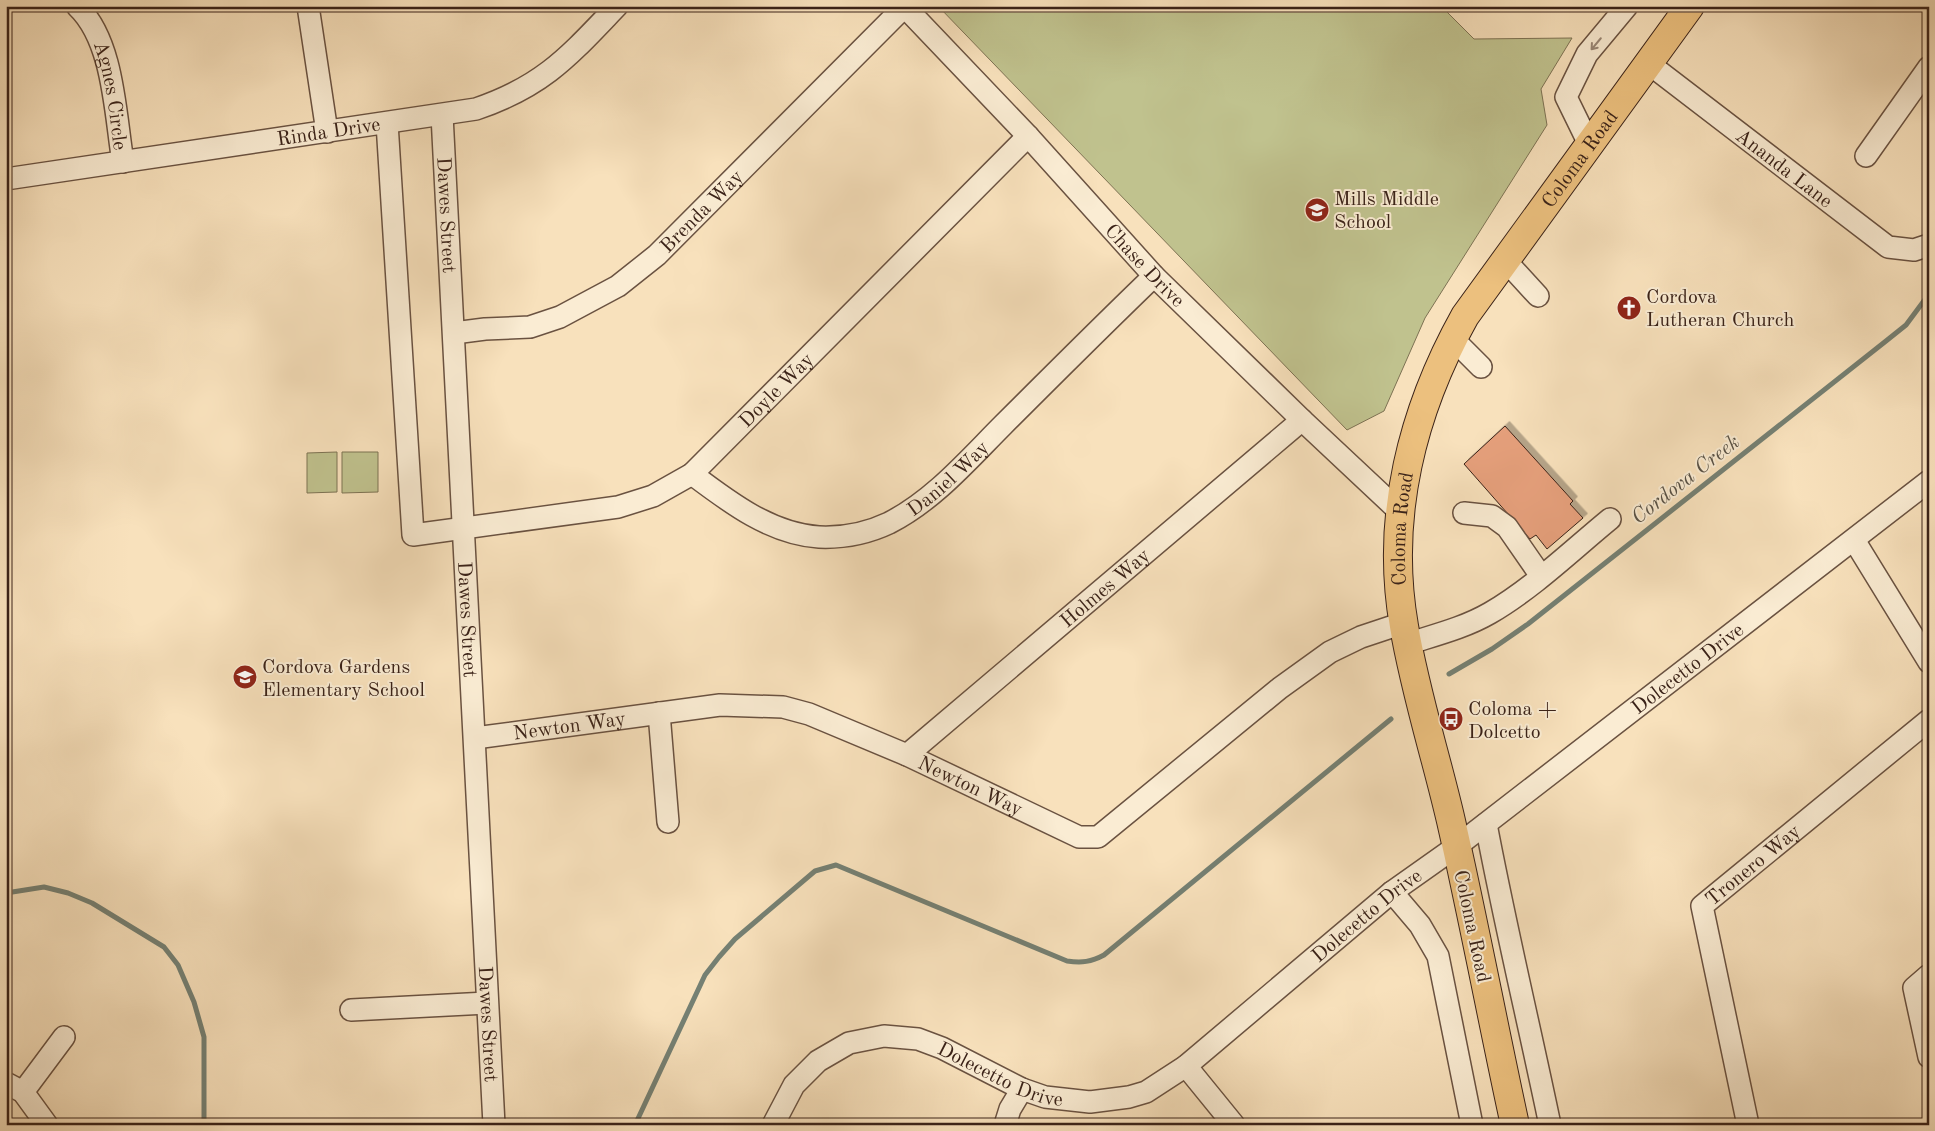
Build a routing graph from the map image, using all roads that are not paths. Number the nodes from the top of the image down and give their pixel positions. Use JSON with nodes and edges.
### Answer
{"nodes":[{"id":1,"x":77,"y":6,"type":"edge"},
{"id":2,"x":308,"y":6,"type":"edge"},
{"id":3,"x":617,"y":6,"type":"edge"},
{"id":4,"x":1627,"y":6,"type":"edge"},
{"id":5,"x":1690,"y":6,"type":"edge"},
{"id":6,"x":904,"y":7,"type":"edge"},
{"id":7,"x":1648,"y":63,"type":"junction"},
{"id":8,"x":1929,"y":67,"type":"edge"},
{"id":9,"x":442,"y":115,"type":"junction"},
{"id":10,"x":387,"y":123,"type":"junction"},
{"id":11,"x":327,"y":132,"type":"junction"},
{"id":12,"x":1028,"y":136,"type":"junction"},
{"id":13,"x":1589,"y":144,"type":"junction"},
{"id":14,"x":1866,"y":156,"type":"dead end"},
{"id":15,"x":123,"y":162,"type":"junction"},
{"id":16,"x":6,"y":179,"type":"edge"},
{"id":17,"x":1929,"y":245,"type":"edge"},
{"id":18,"x":1504,"y":259,"type":"junction"},
{"id":19,"x":1154,"y":276,"type":"junction"},
{"id":20,"x":1538,"y":296,"type":"dead end"},
{"id":21,"x":454,"y":333,"type":"junction"},
{"id":22,"x":1452,"y":338,"type":"junction"},
{"id":23,"x":1481,"y":367,"type":"dead end"},
{"id":24,"x":1302,"y":420,"type":"junction"},
{"id":25,"x":692,"y":474,"type":"junction"},
{"id":26,"x":1929,"y":481,"type":"edge"},
{"id":27,"x":1399,"y":511,"type":"junction"},
{"id":28,"x":1464,"y":513,"type":"dead end"},
{"id":29,"x":1610,"y":519,"type":"dead end"},
{"id":30,"x":463,"y":529,"type":"junction"},
{"id":31,"x":1854,"y":540,"type":"junction"},
{"id":32,"x":1541,"y":576,"type":"junction"},
{"id":33,"x":1405,"y":634,"type":"junction"},
{"id":34,"x":1929,"y":662,"type":"edge"},
{"id":35,"x":659,"y":713,"type":"junction"},
{"id":36,"x":1929,"y":720,"type":"edge"},
{"id":37,"x":475,"y":738,"type":"junction"},
{"id":38,"x":907,"y":755,"type":"junction"},
{"id":39,"x":668,"y":822,"type":"dead end"},
{"id":40,"x":1486,"y":824,"type":"junction"},
{"id":41,"x":1457,"y":846,"type":"junction"},
{"id":42,"x":1392,"y":892,"type":"junction"},
{"id":43,"x":1929,"y":975,"type":"edge"},
{"id":44,"x":488,"y":1003,"type":"junction"},
{"id":45,"x":351,"y":1010,"type":"dead end"},
{"id":46,"x":64,"y":1037,"type":"dead end"},
{"id":47,"x":1929,"y":1057,"type":"edge"},
{"id":48,"x":1186,"y":1066,"type":"junction"},
{"id":49,"x":15,"y":1088,"type":"edge"},
{"id":50,"x":1022,"y":1089,"type":"junction"},
{"id":51,"x":47,"y":1125,"type":"edge"},
{"id":52,"x":494,"y":1125,"type":"edge"},
{"id":53,"x":773,"y":1125,"type":"edge"},
{"id":54,"x":1005,"y":1125,"type":"edge"},
{"id":55,"x":1234,"y":1125,"type":"edge"},
{"id":56,"x":1472,"y":1125,"type":"edge"},
{"id":57,"x":1514,"y":1125,"type":"edge"},
{"id":58,"x":1550,"y":1125,"type":"edge"},
{"id":59,"x":1748,"y":1125,"type":"edge"}],
"edges":[{"from":1,"to":15,"type":"street","name":"Agnes Circle"},
{"from":2,"to":11,"type":"street"},
{"from":3,"to":9,"type":"street","name":"Rinda Drive"},
{"from":4,"to":13,"type":"street","one_way":true},
{"from":5,"to":7,"type":"main road","name":"Coloma Road"},
{"from":6,"to":12,"type":"street","name":"Chase Drive"},
{"from":6,"to":21,"type":"street","name":"Brenda Way"},
{"from":7,"to":13,"type":"main road","name":"Coloma Road"},
{"from":7,"to":17,"type":"street","name":"Ananda Lane"},
{"from":8,"to":14,"type":"street"},
{"from":9,"to":10,"type":"street","name":"Rinda Drive"},
{"from":9,"to":21,"type":"street","name":"Dawes Street"},
{"from":10,"to":11,"type":"street","name":"Rinda Drive"},
{"from":10,"to":30,"type":"street","name":"Doyle Way"},
{"from":11,"to":15,"type":"street","name":"Rinda Drive"},
{"from":12,"to":19,"type":"street","name":"Chase Drive"},
{"from":12,"to":25,"type":"street","name":"Doyle Way"},
{"from":13,"to":18,"type":"main road","name":"Coloma Road"},
{"from":15,"to":16,"type":"street","name":"Rinda Drive"},
{"from":18,"to":20,"type":"street"},
{"from":18,"to":22,"type":"main road","name":"Coloma Road"},
{"from":19,"to":24,"type":"street","name":"Chase Drive"},
{"from":19,"to":25,"type":"street","name":"Daniel Way"},
{"from":21,"to":30,"type":"street","name":"Dawes Street"},
{"from":22,"to":23,"type":"street"},
{"from":22,"to":27,"type":"main road","name":"Coloma Road"},
{"from":24,"to":27,"type":"street","name":"Chase Drive"},
{"from":24,"to":38,"type":"street","name":"Holmes Way"},
{"from":25,"to":30,"type":"street","name":"Doyle Way"},
{"from":26,"to":31,"type":"street","name":"Dolecetto Drive"},
{"from":27,"to":33,"type":"main road","name":"Coloma Road"},
{"from":28,"to":32,"type":"street"},
{"from":29,"to":32,"type":"street","name":"Newton Way"},
{"from":30,"to":37,"type":"street","name":"Dawes Street"},
{"from":31,"to":34,"type":"street"},
{"from":31,"to":40,"type":"street","name":"Dolecetto Drive"},
{"from":32,"to":33,"type":"street","name":"Newton Way"},
{"from":33,"to":38,"type":"street","name":"Newton Way"},
{"from":33,"to":41,"type":"main road","name":"Coloma Road"},
{"from":35,"to":37,"type":"street","name":"Newton Way"},
{"from":35,"to":38,"type":"street","name":"Newton Way"},
{"from":35,"to":39,"type":"street"},
{"from":36,"to":59,"type":"street","name":"Tronero Way"},
{"from":37,"to":44,"type":"street","name":"Dawes Street"},
{"from":40,"to":41,"type":"street","name":"Dolecetto Drive"},
{"from":40,"to":58,"type":"street"},
{"from":41,"to":42,"type":"street","name":"Dolecetto Drive"},
{"from":41,"to":57,"type":"main road","name":"Coloma Road"},
{"from":42,"to":48,"type":"street","name":"Dolecetto Drive"},
{"from":42,"to":56,"type":"street"},
{"from":43,"to":47,"type":"street"},
{"from":44,"to":45,"type":"street"},
{"from":44,"to":52,"type":"street","name":"Dawes Street"},
{"from":46,"to":49,"type":"street"},
{"from":48,"to":50,"type":"street","name":"Dolecetto Drive"},
{"from":48,"to":55,"type":"street"},
{"from":49,"to":51,"type":"street"},
{"from":50,"to":53,"type":"street","name":"Dolecetto Drive"},
{"from":50,"to":54,"type":"street"}]}
